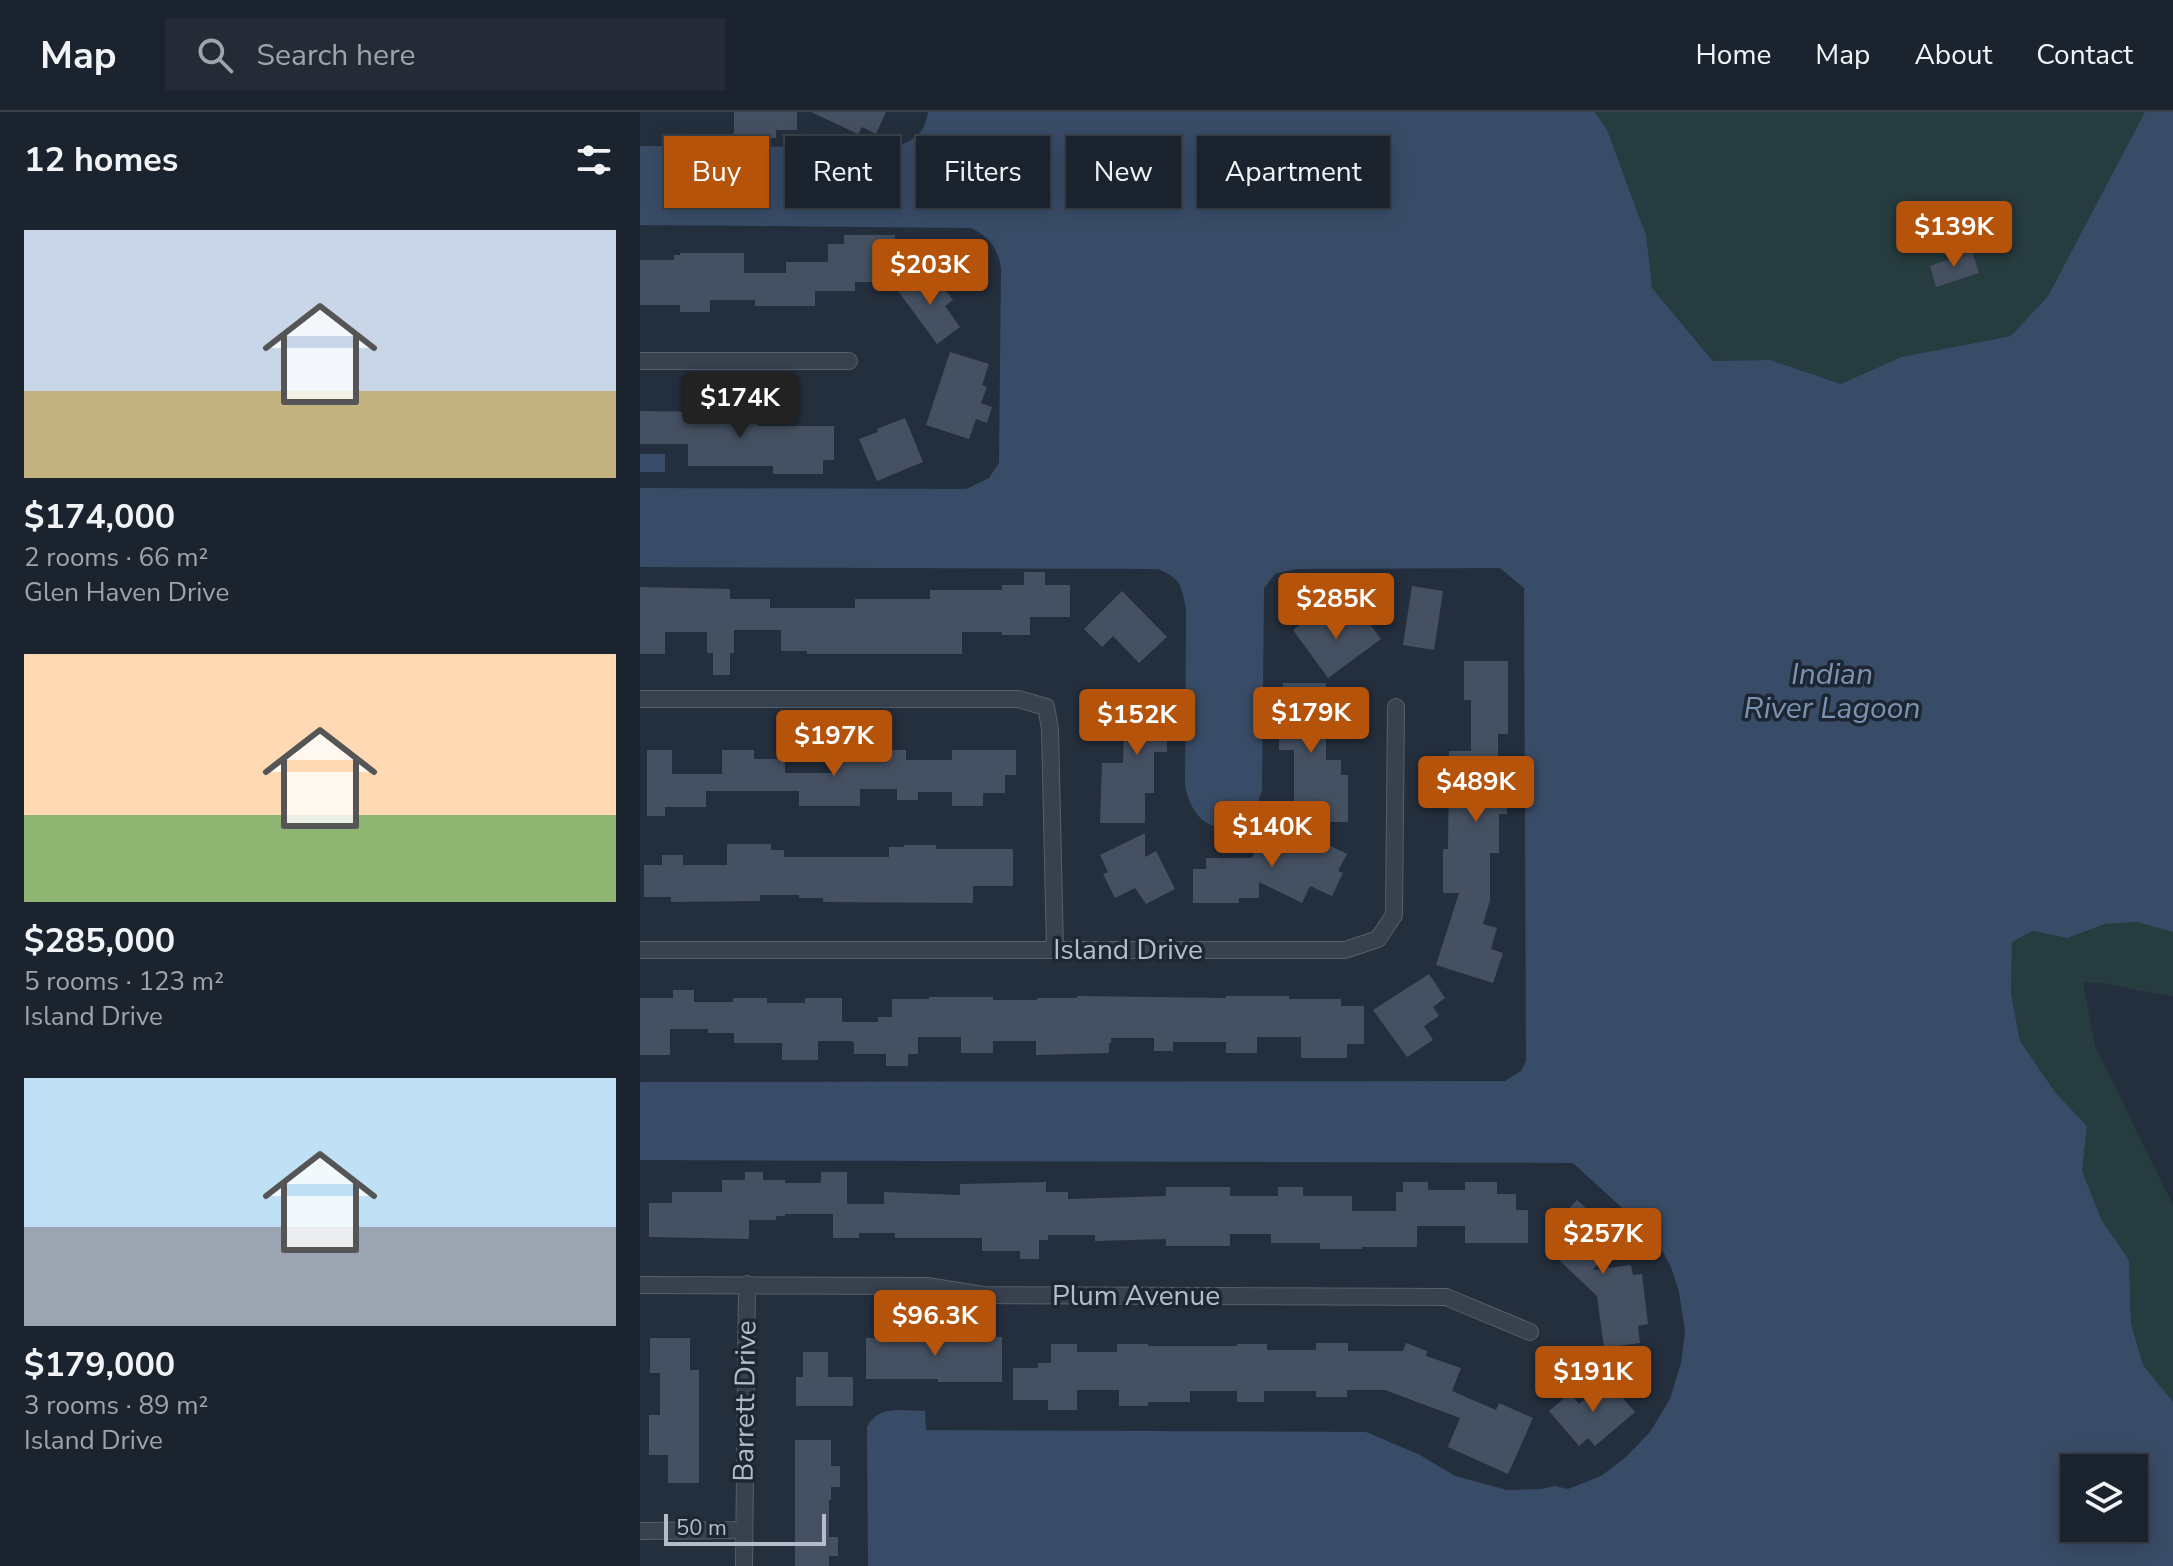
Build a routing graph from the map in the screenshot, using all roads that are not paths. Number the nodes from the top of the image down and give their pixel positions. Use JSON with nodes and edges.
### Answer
{"nodes":[{"id":1,"x":640,"y":361,"type":"edge"},
{"id":2,"x":849,"y":361,"type":"dead end"},
{"id":3,"x":640,"y":699,"type":"edge"},
{"id":4,"x":1396,"y":707,"type":"dead end"},
{"id":5,"x":640,"y":950,"type":"edge"},
{"id":6,"x":1055,"y":950,"type":"junction"},
{"id":7,"x":747,"y":1284,"type":"junction"},
{"id":8,"x":640,"y":1285,"type":"edge"},
{"id":9,"x":1530,"y":1332,"type":"dead end"},
{"id":10,"x":744,"y":1530,"type":"junction"},
{"id":11,"x":640,"y":1531,"type":"edge"},
{"id":12,"x":744,"y":1566,"type":"edge"}],
"edges":[{"from":1,"to":2,"type":"street"},
{"from":3,"to":6,"type":"street"},
{"from":4,"to":6,"type":"street","name":"Island Drive"},
{"from":5,"to":6,"type":"street","name":"Island Drive"},
{"from":7,"to":8,"type":"street","name":"Plum Avenue"},
{"from":7,"to":9,"type":"street","name":"Plum Avenue"},
{"from":7,"to":10,"type":"street","name":"Barrett Drive"},
{"from":10,"to":11,"type":"street"},
{"from":10,"to":12,"type":"street","name":"Barrett Drive"}]}
